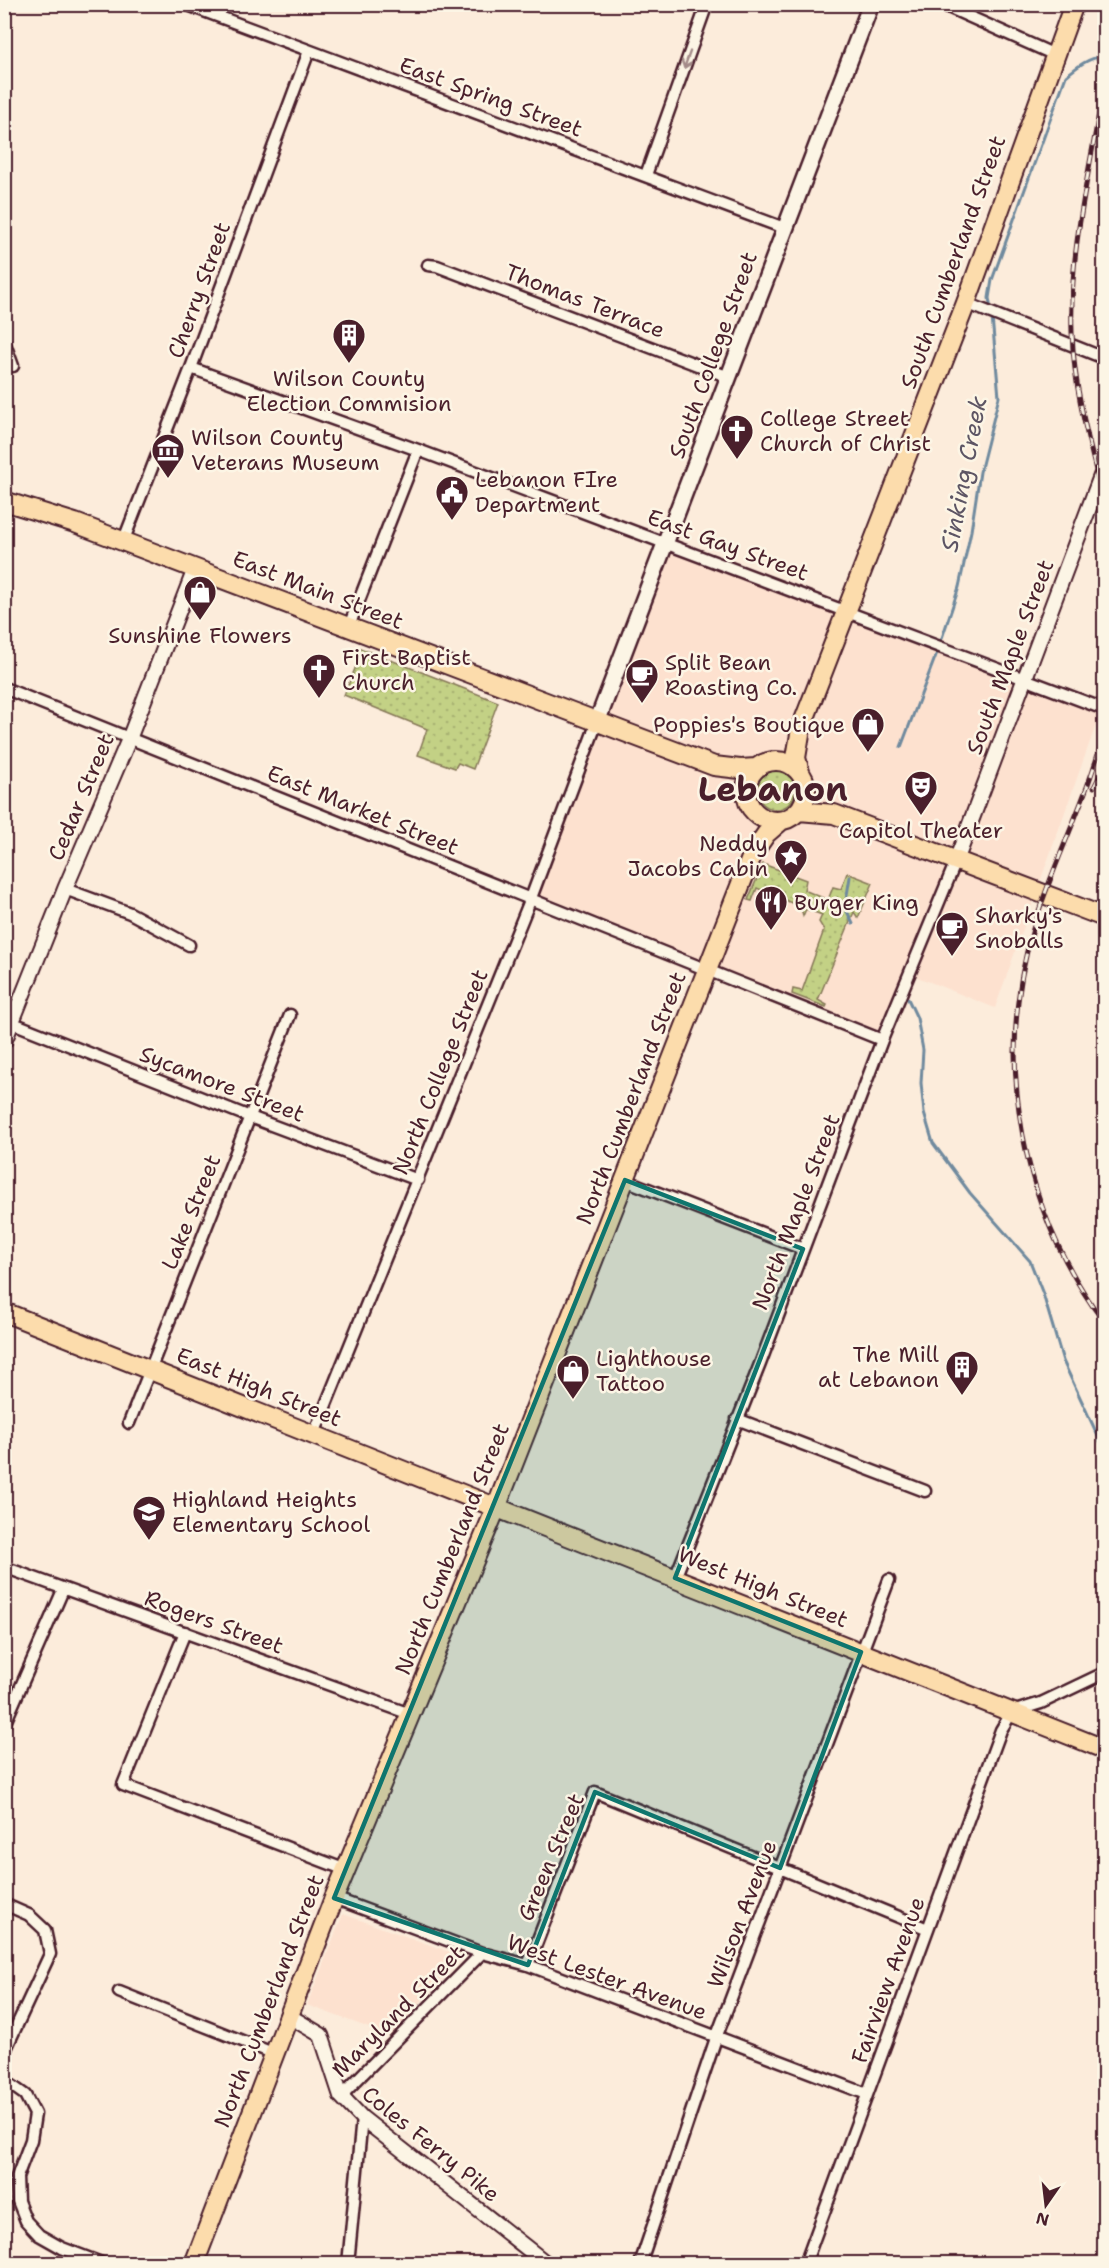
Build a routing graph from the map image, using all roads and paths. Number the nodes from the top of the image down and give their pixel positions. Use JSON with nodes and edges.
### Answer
{"nodes":[{"id":1,"x":185,"y":4,"type":"edge"},
{"id":2,"x":707,"y":4,"type":"edge"},
{"id":3,"x":871,"y":4,"type":"edge"},
{"id":4,"x":941,"y":4,"type":"edge"},
{"id":5,"x":1074,"y":4,"type":"edge"},
{"id":6,"x":309,"y":51,"type":"junction"},
{"id":7,"x":1055,"y":55,"type":"junction"},
{"id":8,"x":646,"y":175,"type":"junction"},
{"id":9,"x":784,"y":228,"type":"junction"},
{"id":10,"x":428,"y":265,"type":"dead end"},
{"id":11,"x":966,"y":303,"type":"junction"},
{"id":12,"x":4,"y":341,"type":"edge"},
{"id":13,"x":1104,"y":358,"type":"edge"},
{"id":14,"x":14,"y":366,"type":"dead end"},
{"id":15,"x":191,"y":368,"type":"junction"},
{"id":16,"x":729,"y":377,"type":"junction"},
{"id":17,"x":418,"y":450,"type":"junction"},
{"id":18,"x":1104,"y":468,"type":"edge"},
{"id":19,"x":6,"y":500,"type":"edge"},
{"id":20,"x":123,"y":542,"type":"junction"},
{"id":21,"x":664,"y":543,"type":"junction"},
{"id":22,"x":195,"y":569,"type":"junction"},
{"id":23,"x":846,"y":610,"type":"junction"},
{"id":24,"x":349,"y":626,"type":"junction"},
{"id":25,"x":1024,"y":679,"type":"junction"},
{"id":26,"x":4,"y":688,"type":"edge"},
{"id":27,"x":1104,"y":709,"type":"edge"},
{"id":28,"x":597,"y":722,"type":"junction"},
{"id":29,"x":801,"y":728,"type":"junction"},
{"id":30,"x":129,"y":738,"type":"junction"},
{"id":31,"x":761,"y":765,"type":"junction"},
{"id":32,"x":714,"y":766,"type":"junction"},
{"id":33,"x":803,"y":779,"type":"junction"},
{"id":34,"x":749,"y":804,"type":"junction"},
{"id":35,"x":799,"y":811,"type":"junction"},
{"id":36,"x":834,"y":814,"type":"junction"},
{"id":37,"x":781,"y":821,"type":"junction"},
{"id":38,"x":753,"y":853,"type":"junction"},
{"id":39,"x":956,"y":861,"type":"junction"},
{"id":40,"x":65,"y":889,"type":"junction"},
{"id":41,"x":531,"y":898,"type":"junction"},
{"id":42,"x":1104,"y":917,"type":"edge"},
{"id":43,"x":189,"y":945,"type":"dead end"},
{"id":44,"x":706,"y":970,"type":"junction"},
{"id":45,"x":290,"y":1015,"type":"dead end"},
{"id":46,"x":13,"y":1023,"type":"junction"},
{"id":47,"x":882,"y":1040,"type":"junction"},
{"id":48,"x":4,"y":1042,"type":"edge"},
{"id":49,"x":250,"y":1117,"type":"junction"},
{"id":50,"x":418,"y":1180,"type":"junction"},
{"id":51,"x":626,"y":1180,"type":"junction"},
{"id":52,"x":802,"y":1249,"type":"junction"},
{"id":53,"x":4,"y":1312,"type":"edge"},
{"id":54,"x":149,"y":1369,"type":"junction"},
{"id":55,"x":737,"y":1419,"type":"junction"},
{"id":56,"x":129,"y":1423,"type":"dead end"},
{"id":57,"x":314,"y":1434,"type":"junction"},
{"id":58,"x":925,"y":1491,"type":"dead end"},
{"id":59,"x":496,"y":1508,"type":"junction"},
{"id":60,"x":4,"y":1567,"type":"edge"},
{"id":61,"x":675,"y":1578,"type":"junction"},
{"id":62,"x":889,"y":1580,"type":"dead end"},
{"id":63,"x":63,"y":1590,"type":"junction"},
{"id":64,"x":185,"y":1632,"type":"junction"},
{"id":65,"x":861,"y":1652,"type":"junction"},
{"id":66,"x":1104,"y":1673,"type":"edge"},
{"id":67,"x":9,"y":1700,"type":"edge"},
{"id":68,"x":1012,"y":1712,"type":"junction"},
{"id":69,"x":410,"y":1714,"type":"junction"},
{"id":70,"x":4,"y":1725,"type":"edge"},
{"id":71,"x":1104,"y":1749,"type":"edge"},
{"id":72,"x":780,"y":1868,"type":"junction"},
{"id":73,"x":346,"y":1870,"type":"junction"},
{"id":74,"x":334,"y":1898,"type":"junction"},
{"id":75,"x":4,"y":1904,"type":"edge"},
{"id":76,"x":928,"y":1929,"type":"junction"},
{"id":77,"x":482,"y":1953,"type":"junction"},
{"id":78,"x":528,"y":1965,"type":"junction"},
{"id":79,"x":118,"y":1992,"type":"dead end"},
{"id":80,"x":289,"y":2016,"type":"junction"},
{"id":81,"x":716,"y":2038,"type":"junction"},
{"id":82,"x":4,"y":2053,"type":"edge"},
{"id":83,"x":274,"y":2054,"type":"junction"},
{"id":84,"x":4,"y":2080,"type":"edge"},
{"id":85,"x":867,"y":2094,"type":"junction"},
{"id":86,"x":341,"y":2096,"type":"junction"},
{"id":87,"x":362,"y":2118,"type":"junction"},
{"id":88,"x":104,"y":2264,"type":"edge"},
{"id":89,"x":194,"y":2264,"type":"edge"},
{"id":90,"x":348,"y":2264,"type":"edge"},
{"id":91,"x":547,"y":2264,"type":"edge"},
{"id":92,"x":640,"y":2264,"type":"edge"},
{"id":93,"x":805,"y":2264,"type":"edge"}],
"edges":[{"from":1,"to":6,"type":"street","name":"East Spring Street"},
{"from":2,"to":8,"type":"street","one_way":true},
{"from":3,"to":9,"type":"main road","name":"South College Street"},
{"from":4,"to":7,"type":"street"},
{"from":5,"to":7,"type":"main road","name":"South Cumberland Street"},
{"from":6,"to":8,"type":"street","name":"East Spring Street"},
{"from":6,"to":15,"type":"street","name":"Cherry Street"},
{"from":7,"to":11,"type":"main road","name":"South Cumberland Street"},
{"from":8,"to":9,"type":"street","name":"East Spring Street"},
{"from":9,"to":16,"type":"main road","name":"South College Street"},
{"from":10,"to":16,"type":"street","name":"Thomas Terrace"},
{"from":11,"to":13,"type":"street"},
{"from":11,"to":23,"type":"main road","name":"South Cumberland Street"},
{"from":12,"to":14,"type":"street"},
{"from":15,"to":17,"type":"street","name":"East Gay Street"},
{"from":15,"to":20,"type":"street","name":"Cherry Street"},
{"from":16,"to":21,"type":"main road","name":"South College Street"},
{"from":17,"to":21,"type":"street","name":"East Gay Street"},
{"from":17,"to":24,"type":"street"},
{"from":18,"to":25,"type":"street","name":"South Maple Street"},
{"from":19,"to":20,"type":"main road","name":"East Main Street"},
{"from":20,"to":22,"type":"main road","name":"East Main Street"},
{"from":21,"to":23,"type":"street","name":"East Gay Street"},
{"from":21,"to":28,"type":"main road","name":"South College Street"},
{"from":22,"to":24,"type":"main road","name":"East Main Street"},
{"from":22,"to":30,"type":"street","name":"Cedar Street"},
{"from":23,"to":25,"type":"street","name":"East Gay Street"},
{"from":23,"to":29,"type":"main road","name":"South Cumberland Street"},
{"from":24,"to":28,"type":"main road","name":"East Main Street"},
{"from":25,"to":27,"type":"street","name":"East Gay Street"},
{"from":25,"to":39,"type":"street","name":"South Maple Street"},
{"from":26,"to":30,"type":"street","name":"East Market Street"},
{"from":28,"to":32,"type":"main road","name":"East Main Street"},
{"from":28,"to":41,"type":"street","name":"North College Street"},
{"from":29,"to":31,"type":"main road"},
{"from":29,"to":33,"type":"main road","name":"South Cumberland Street"},
{"from":30,"to":40,"type":"street","name":"Cedar Street"},
{"from":30,"to":41,"type":"street","name":"East Market Street"},
{"from":31,"to":32,"type":"main road","name":"East Main Street"},
{"from":31,"to":33,"type":"main road"},
{"from":31,"to":34,"type":"main road"},
{"from":32,"to":34,"type":"main road","name":"East Main Street"},
{"from":33,"to":35,"type":"main road"},
{"from":33,"to":36,"type":"main road"},
{"from":34,"to":37,"type":"main road"},
{"from":34,"to":38,"type":"main road","name":"North Cumberland Street"},
{"from":35,"to":36,"type":"main road"},
{"from":35,"to":37,"type":"main road"},
{"from":36,"to":39,"type":"main road"},
{"from":37,"to":38,"type":"main road","name":"North Cumberland Street"},
{"from":38,"to":44,"type":"main road","name":"North Cumberland Street"},
{"from":39,"to":42,"type":"main road"},
{"from":39,"to":47,"type":"street","name":"North Maple Street"},
{"from":40,"to":43,"type":"street"},
{"from":40,"to":46,"type":"street","name":"Cedar Street"},
{"from":41,"to":44,"type":"street","name":"East Market Street"},
{"from":41,"to":50,"type":"street","name":"North College Street"},
{"from":44,"to":47,"type":"street","name":"East Market Street"},
{"from":44,"to":51,"type":"main road","name":"North Cumberland Street"},
{"from":45,"to":49,"type":"street","name":"Lake Street"},
{"from":46,"to":48,"type":"street","name":"Cedar Street"},
{"from":46,"to":49,"type":"street","name":"Sycamore Street"},
{"from":47,"to":52,"type":"street","name":"North Maple Street"},
{"from":49,"to":50,"type":"street","name":"Sycamore Street"},
{"from":49,"to":54,"type":"street","name":"Lake Street"},
{"from":50,"to":57,"type":"street","name":"North College Street"},
{"from":51,"to":52,"type":"street"},
{"from":51,"to":59,"type":"main road","name":"North Cumberland Street"},
{"from":52,"to":55,"type":"street","name":"North Maple Street"},
{"from":53,"to":54,"type":"main road","name":"East High Street"},
{"from":54,"to":56,"type":"street","name":"Lake Street"},
{"from":54,"to":57,"type":"main road","name":"East High Street"},
{"from":55,"to":58,"type":"street"},
{"from":55,"to":61,"type":"street","name":"North Maple Street"},
{"from":57,"to":59,"type":"main road","name":"East High Street"},
{"from":59,"to":61,"type":"main road","name":"West High Street"},
{"from":59,"to":69,"type":"main road","name":"North Cumberland Street"},
{"from":60,"to":63,"type":"street","name":"Rogers Street"},
{"from":61,"to":65,"type":"main road","name":"West High Street"},
{"from":62,"to":65,"type":"street","name":"Wilson Avenue"},
{"from":63,"to":64,"type":"street","name":"Rogers Street"},
{"from":63,"to":67,"type":"street"},
{"from":64,"to":69,"type":"street","name":"Rogers Street"},
{"from":64,"to":73,"type":"street"},
{"from":65,"to":68,"type":"main road","name":"West High Street"},
{"from":65,"to":72,"type":"street","name":"Wilson Avenue"},
{"from":66,"to":68,"type":"street"},
{"from":67,"to":70,"type":"street"},
{"from":68,"to":71,"type":"main road","name":"West High Street"},
{"from":68,"to":76,"type":"street","name":"Fairview Avenue"},
{"from":69,"to":73,"type":"main road","name":"North Cumberland Street"},
{"from":72,"to":76,"type":"street","name":"Green Street"},
{"from":72,"to":78,"type":"street","name":"Green Street"},
{"from":72,"to":81,"type":"street","name":"Wilson Avenue"},
{"from":73,"to":74,"type":"main road","name":"North Cumberland Street"},
{"from":74,"to":77,"type":"street","name":"West Lester Avenue"},
{"from":74,"to":80,"type":"main road","name":"North Cumberland Street"},
{"from":75,"to":82,"type":"street"},
{"from":76,"to":85,"type":"street","name":"Fairview Avenue"},
{"from":77,"to":78,"type":"street","name":"West Lester Avenue"},
{"from":77,"to":86,"type":"street","name":"Maryland Street"},
{"from":78,"to":81,"type":"street","name":"West Lester Avenue"},
{"from":79,"to":83,"type":"street"},
{"from":80,"to":83,"type":"main road","name":"North Cumberland Street"},
{"from":80,"to":86,"type":"street","name":"Coles Ferry Pike"},
{"from":81,"to":85,"type":"street","name":"West Lester Avenue"},
{"from":81,"to":92,"type":"street","name":"Wilson Avenue"},
{"from":83,"to":89,"type":"main road","name":"North Cumberland Street"},
{"from":84,"to":88,"type":"street"},
{"from":85,"to":93,"type":"street","name":"Fairview Avenue"},
{"from":86,"to":87,"type":"street","name":"Coles Ferry Pike"},
{"from":87,"to":90,"type":"street"},
{"from":87,"to":91,"type":"street","name":"Coles Ferry Pike"}]}
